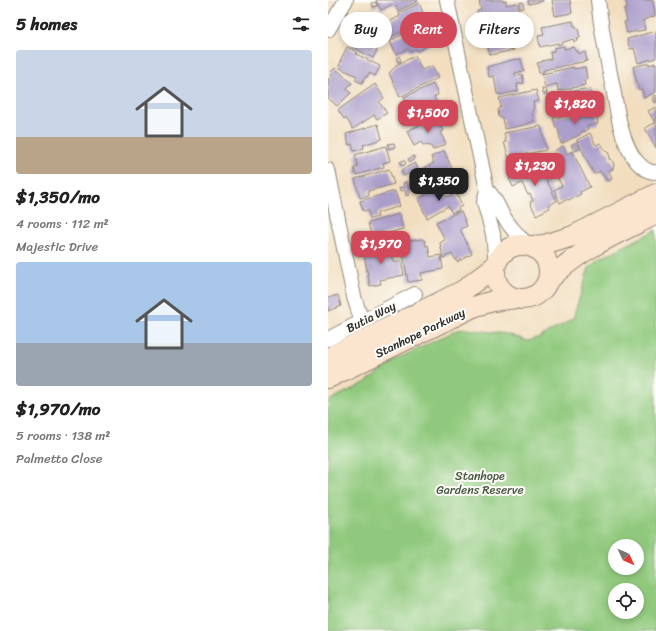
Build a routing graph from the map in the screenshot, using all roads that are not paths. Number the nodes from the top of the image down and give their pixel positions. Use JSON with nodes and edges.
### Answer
{"nodes":[{"id":1,"x":346,"y":0,"type":"edge"},
{"id":2,"x":447,"y":0,"type":"edge"},
{"id":3,"x":598,"y":0,"type":"edge"},
{"id":4,"x":328,"y":30,"type":"edge"},
{"id":5,"x":328,"y":170,"type":"edge"},
{"id":6,"x":652,"y":171,"type":"edge"},
{"id":7,"x":487,"y":190,"type":"junction"},
{"id":8,"x":656,"y":194,"type":"edge"},
{"id":9,"x":656,"y":214,"type":"edge"},
{"id":10,"x":530,"y":246,"type":"junction"},
{"id":11,"x":495,"y":266,"type":"junction"},
{"id":12,"x":547,"y":282,"type":"junction"},
{"id":13,"x":415,"y":294,"type":"dead end"},
{"id":14,"x":516,"y":298,"type":"junction"},
{"id":15,"x":362,"y":322,"type":"junction"},
{"id":16,"x":328,"y":339,"type":"edge"},
{"id":17,"x":328,"y":358,"type":"edge"},
{"id":18,"x":328,"y":378,"type":"edge"}],
"edges":[{"from":1,"to":4,"type":"street"},
{"from":2,"to":7,"type":"street"},
{"from":3,"to":6,"type":"street"},
{"from":5,"to":15,"type":"street"},
{"from":7,"to":10,"type":"street"},
{"from":7,"to":11,"type":"street"},
{"from":8,"to":10,"type":"main road"},
{"from":9,"to":12,"type":"main road"},
{"from":10,"to":11,"type":"main road"},
{"from":10,"to":12,"type":"main road"},
{"from":11,"to":14,"type":"main road"},
{"from":11,"to":17,"type":"main road","name":"Stanhope Parkway"},
{"from":12,"to":14,"type":"main road"},
{"from":13,"to":15,"type":"street","name":"Butia Way"},
{"from":14,"to":18,"type":"main road","name":"Stanhope Parkway"},
{"from":15,"to":16,"type":"street","name":"Butia Way"}]}
